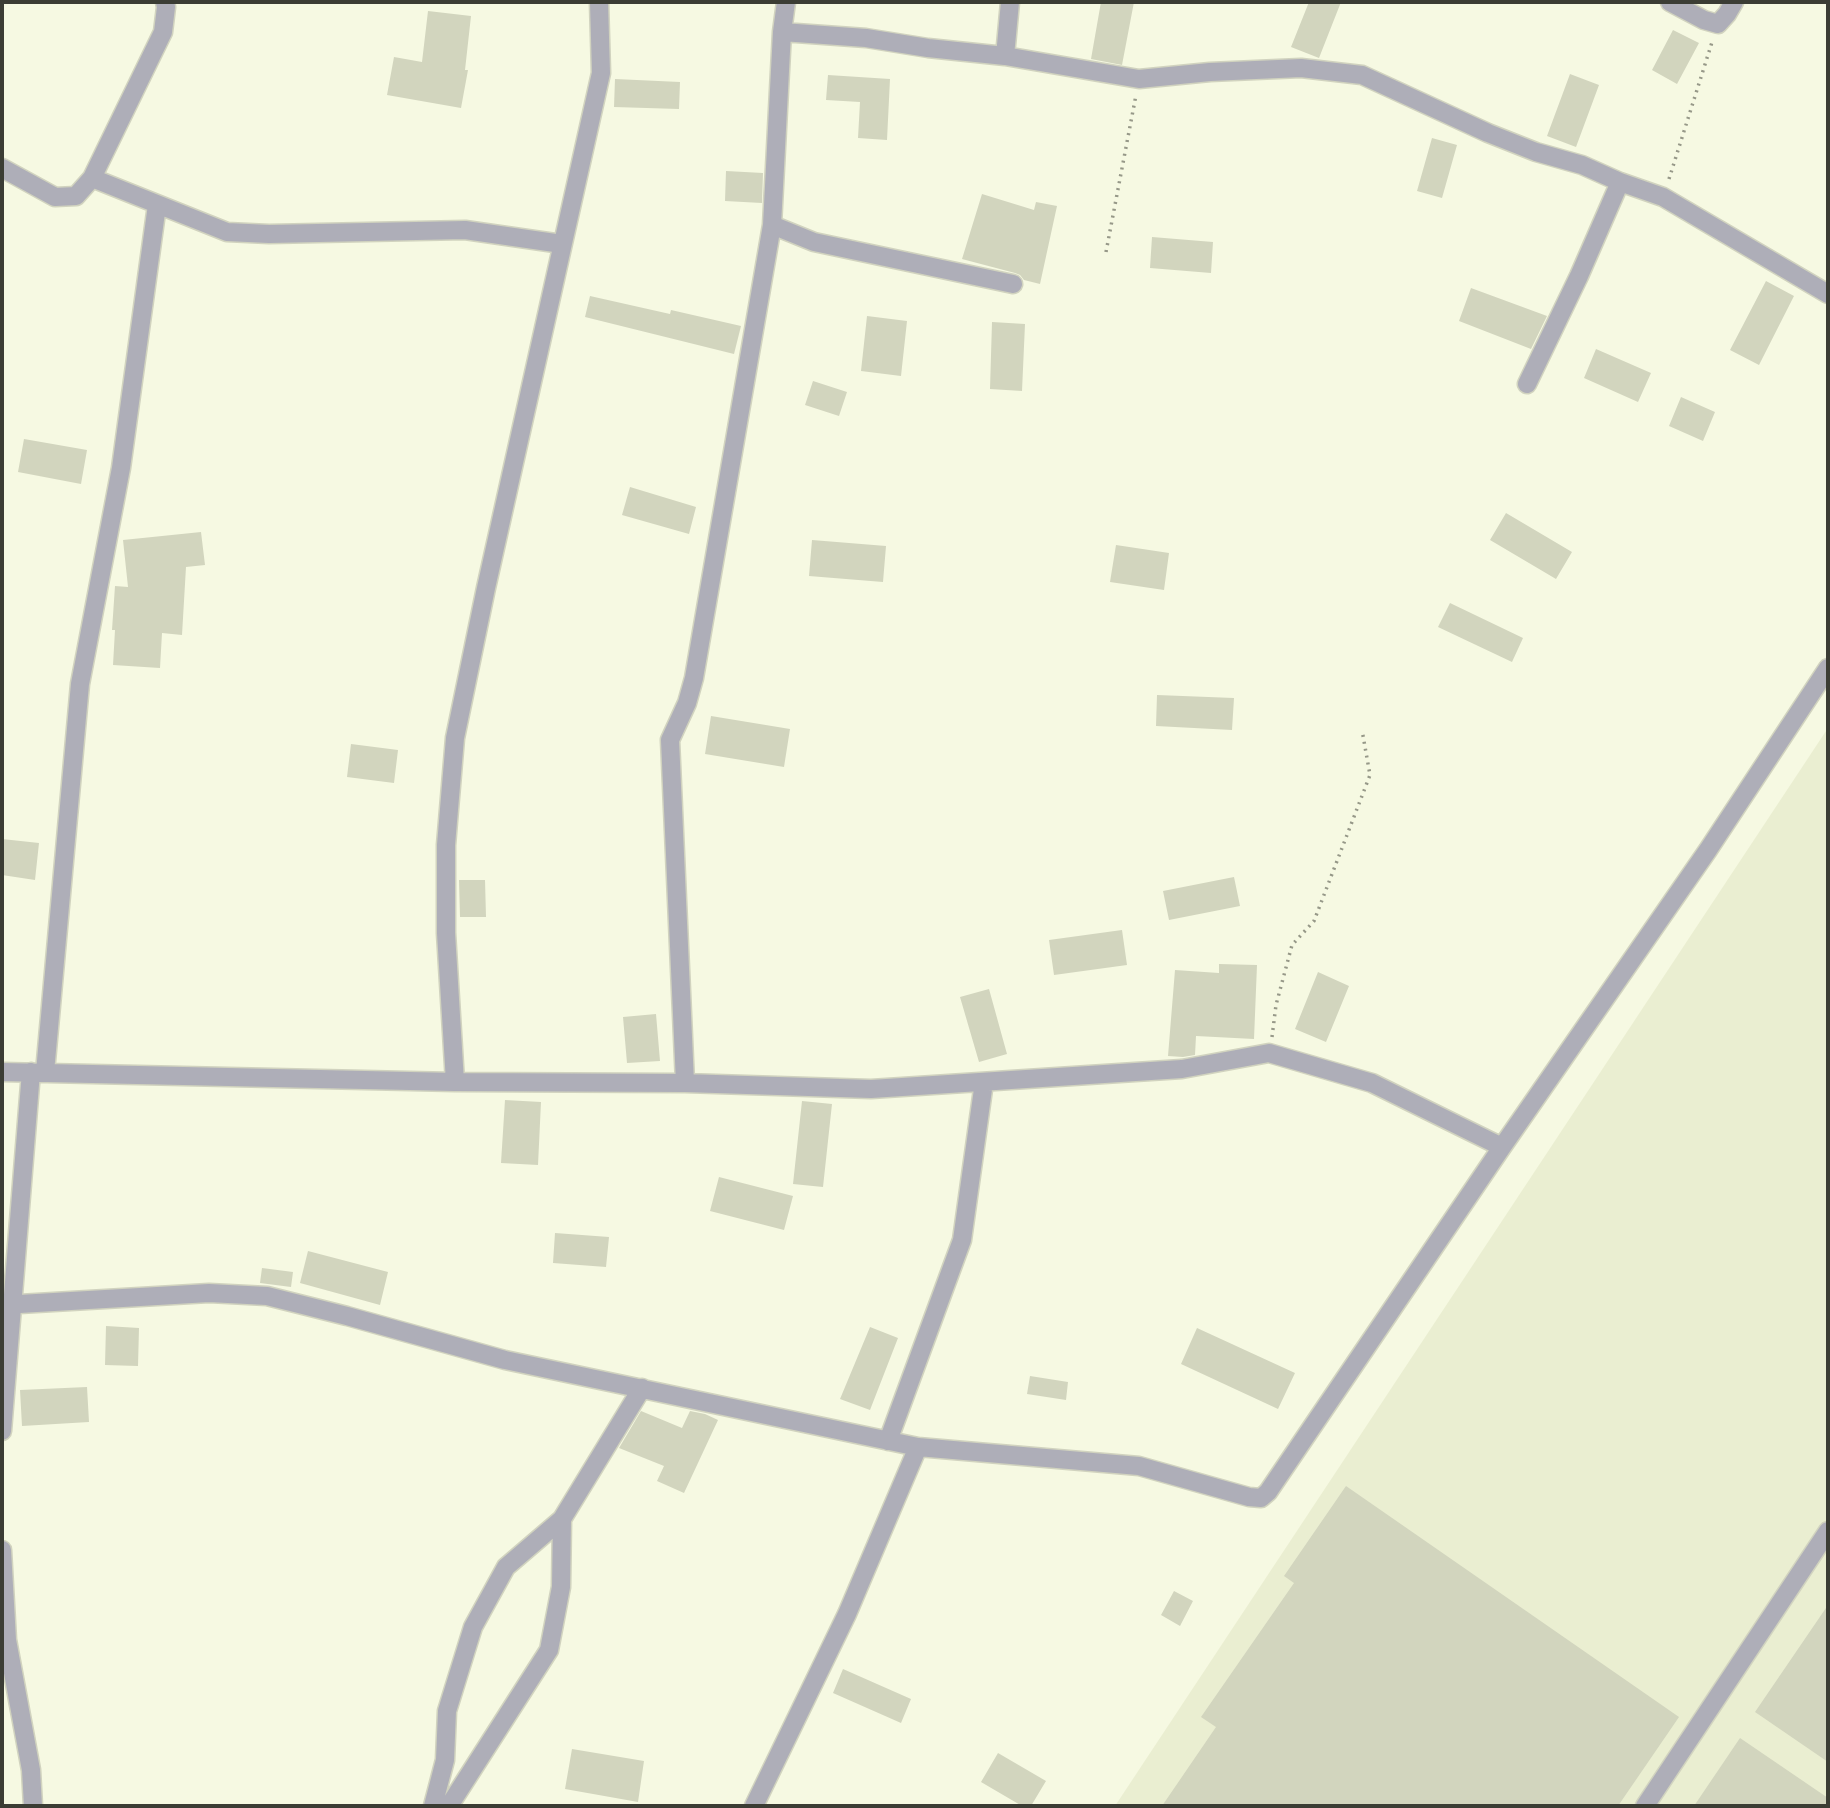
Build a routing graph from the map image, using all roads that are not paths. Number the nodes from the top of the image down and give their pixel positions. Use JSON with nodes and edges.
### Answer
{"nodes":[{"id":1,"x":165,"y":2,"type":"edge"},
{"id":2,"x":599,"y":2,"type":"edge"},
{"id":3,"x":786,"y":2,"type":"edge"},
{"id":4,"x":1010,"y":2,"type":"edge"},
{"id":5,"x":1670,"y":2,"type":"edge"},
{"id":6,"x":1734,"y":2,"type":"edge"},
{"id":7,"x":782,"y":32,"type":"junction"},
{"id":8,"x":1005,"y":56,"type":"junction"},
{"id":9,"x":2,"y":168,"type":"edge"},
{"id":10,"x":93,"y":178,"type":"junction"},
{"id":11,"x":1620,"y":182,"type":"junction"},
{"id":12,"x":158,"y":205,"type":"junction"},
{"id":13,"x":772,"y":225,"type":"junction"},
{"id":14,"x":562,"y":244,"type":"junction"},
{"id":15,"x":1013,"y":284,"type":"dead end"},
{"id":16,"x":1828,"y":294,"type":"edge"},
{"id":17,"x":1527,"y":384,"type":"dead end"},
{"id":18,"x":1828,"y":668,"type":"edge"},
{"id":19,"x":2,"y":1072,"type":"edge"},
{"id":20,"x":38,"y":1072,"type":"junction"},
{"id":21,"x":455,"y":1082,"type":"junction"},
{"id":22,"x":984,"y":1082,"type":"junction"},
{"id":23,"x":685,"y":1083,"type":"junction"},
{"id":24,"x":1502,"y":1147,"type":"junction"},
{"id":25,"x":6,"y":1304,"type":"edge"},
{"id":26,"x":642,"y":1388,"type":"junction"},
{"id":27,"x":2,"y":1431,"type":"edge"},
{"id":28,"x":888,"y":1441,"type":"junction"},
{"id":29,"x":918,"y":1447,"type":"junction"},
{"id":30,"x":562,"y":1519,"type":"junction"},
{"id":31,"x":1828,"y":1531,"type":"edge"},
{"id":32,"x":2,"y":1550,"type":"edge"},
{"id":33,"x":33,"y":1806,"type":"edge"},
{"id":34,"x":433,"y":1806,"type":"edge"},
{"id":35,"x":449,"y":1806,"type":"edge"},
{"id":36,"x":754,"y":1806,"type":"edge"},
{"id":37,"x":1645,"y":1806,"type":"edge"}],
"edges":[{"from":1,"to":10,"type":"street"},
{"from":2,"to":14,"type":"street"},
{"from":3,"to":7,"type":"street"},
{"from":4,"to":8,"type":"street"},
{"from":5,"to":6,"type":"street"},
{"from":7,"to":8,"type":"street"},
{"from":7,"to":13,"type":"street"},
{"from":8,"to":11,"type":"street"},
{"from":9,"to":10,"type":"street"},
{"from":10,"to":12,"type":"street"},
{"from":11,"to":16,"type":"street"},
{"from":11,"to":17,"type":"street"},
{"from":12,"to":14,"type":"street"},
{"from":12,"to":20,"type":"street"},
{"from":13,"to":15,"type":"street"},
{"from":13,"to":23,"type":"street"},
{"from":14,"to":21,"type":"street"},
{"from":18,"to":24,"type":"street"},
{"from":19,"to":20,"type":"street"},
{"from":20,"to":21,"type":"street"},
{"from":20,"to":25,"type":"street"},
{"from":21,"to":23,"type":"street"},
{"from":22,"to":23,"type":"street"},
{"from":22,"to":24,"type":"street"},
{"from":22,"to":28,"type":"street"},
{"from":24,"to":29,"type":"street"},
{"from":25,"to":26,"type":"street"},
{"from":25,"to":27,"type":"street"},
{"from":26,"to":28,"type":"street"},
{"from":26,"to":30,"type":"street"},
{"from":28,"to":29,"type":"street"},
{"from":29,"to":36,"type":"street"},
{"from":30,"to":34,"type":"street"},
{"from":30,"to":35,"type":"street"},
{"from":31,"to":37,"type":"street"},
{"from":32,"to":33,"type":"street"}]}
